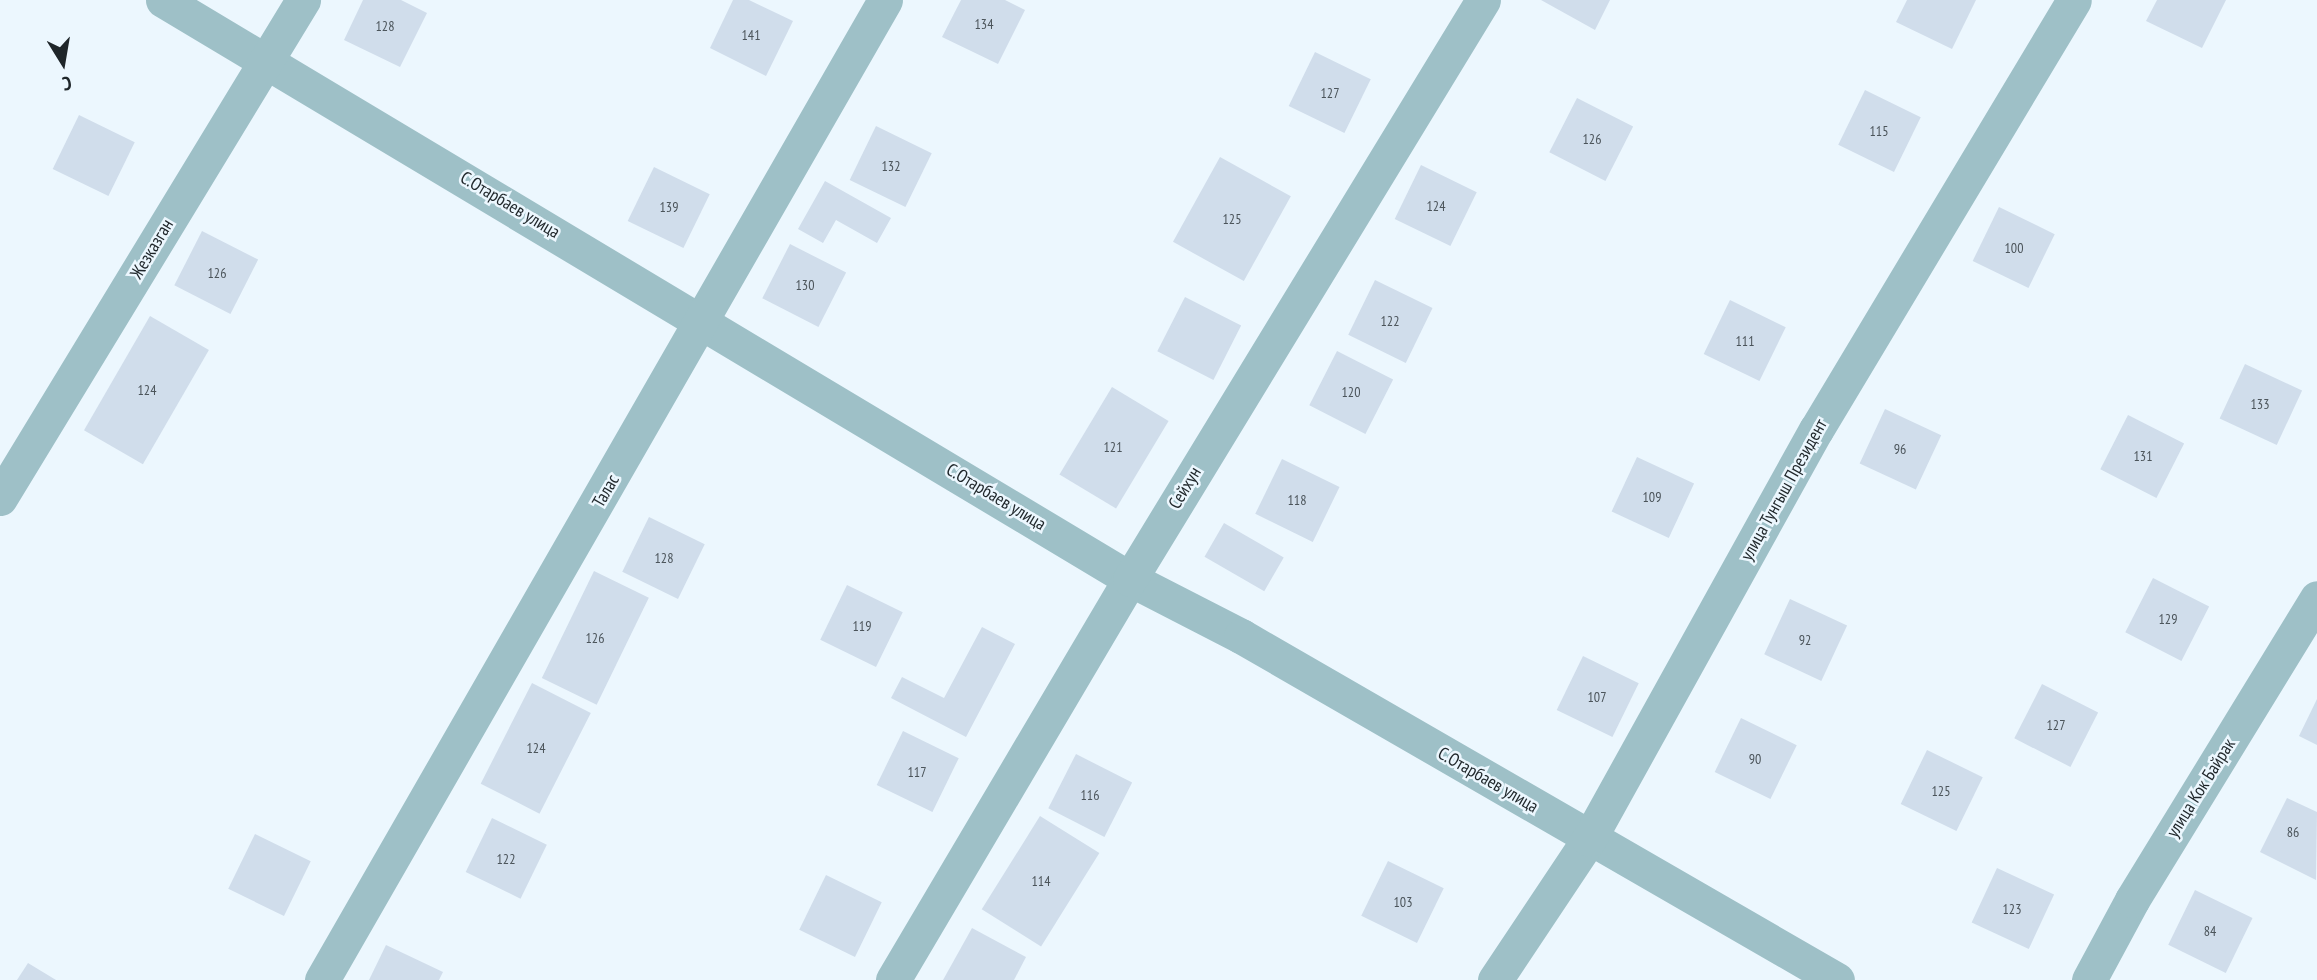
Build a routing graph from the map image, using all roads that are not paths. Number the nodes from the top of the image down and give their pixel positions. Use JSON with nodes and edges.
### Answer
{"nodes":[{"id":1,"x":163,"y":0,"type":"edge"},
{"id":2,"x":303,"y":0,"type":"edge"},
{"id":3,"x":885,"y":0,"type":"edge"},
{"id":4,"x":1483,"y":0,"type":"edge"},
{"id":5,"x":2074,"y":0,"type":"edge"},
{"id":6,"x":267,"y":61,"type":"junction"},
{"id":7,"x":704,"y":321,"type":"junction"},
{"id":8,"x":0,"y":498,"type":"edge"},
{"id":9,"x":1130,"y":579,"type":"junction"},
{"id":10,"x":2317,"y":598,"type":"edge"},
{"id":11,"x":1589,"y":839,"type":"junction"},
{"id":12,"x":322,"y":980,"type":"edge"},
{"id":13,"x":893,"y":980,"type":"edge"},
{"id":14,"x":1495,"y":980,"type":"edge"},
{"id":15,"x":1837,"y":980,"type":"edge"},
{"id":16,"x":2089,"y":980,"type":"edge"}],
"edges":[{"from":1,"to":6,"type":"street","name":"С.Отарбаев улица"},
{"from":2,"to":6,"type":"street","name":"Жезказган"},
{"from":3,"to":7,"type":"street","name":"Талас"},
{"from":4,"to":9,"type":"street","name":"Сейхун"},
{"from":5,"to":11,"type":"street","name":"улица Тунгыш Президент"},
{"from":6,"to":7,"type":"street","name":"С.Отарбаев улица"},
{"from":6,"to":8,"type":"street","name":"Жезказган"},
{"from":7,"to":9,"type":"street","name":"С.Отарбаев улица"},
{"from":7,"to":12,"type":"street","name":"Талас"},
{"from":9,"to":11,"type":"street","name":"С.Отарбаев улица"},
{"from":9,"to":13,"type":"street","name":"Сейхун"},
{"from":10,"to":16,"type":"street","name":"улица Кок Байрак"},
{"from":11,"to":14,"type":"street","name":"улица Тунгыш Президент"},
{"from":11,"to":15,"type":"street","name":"С.Отарбаев улица"}]}
